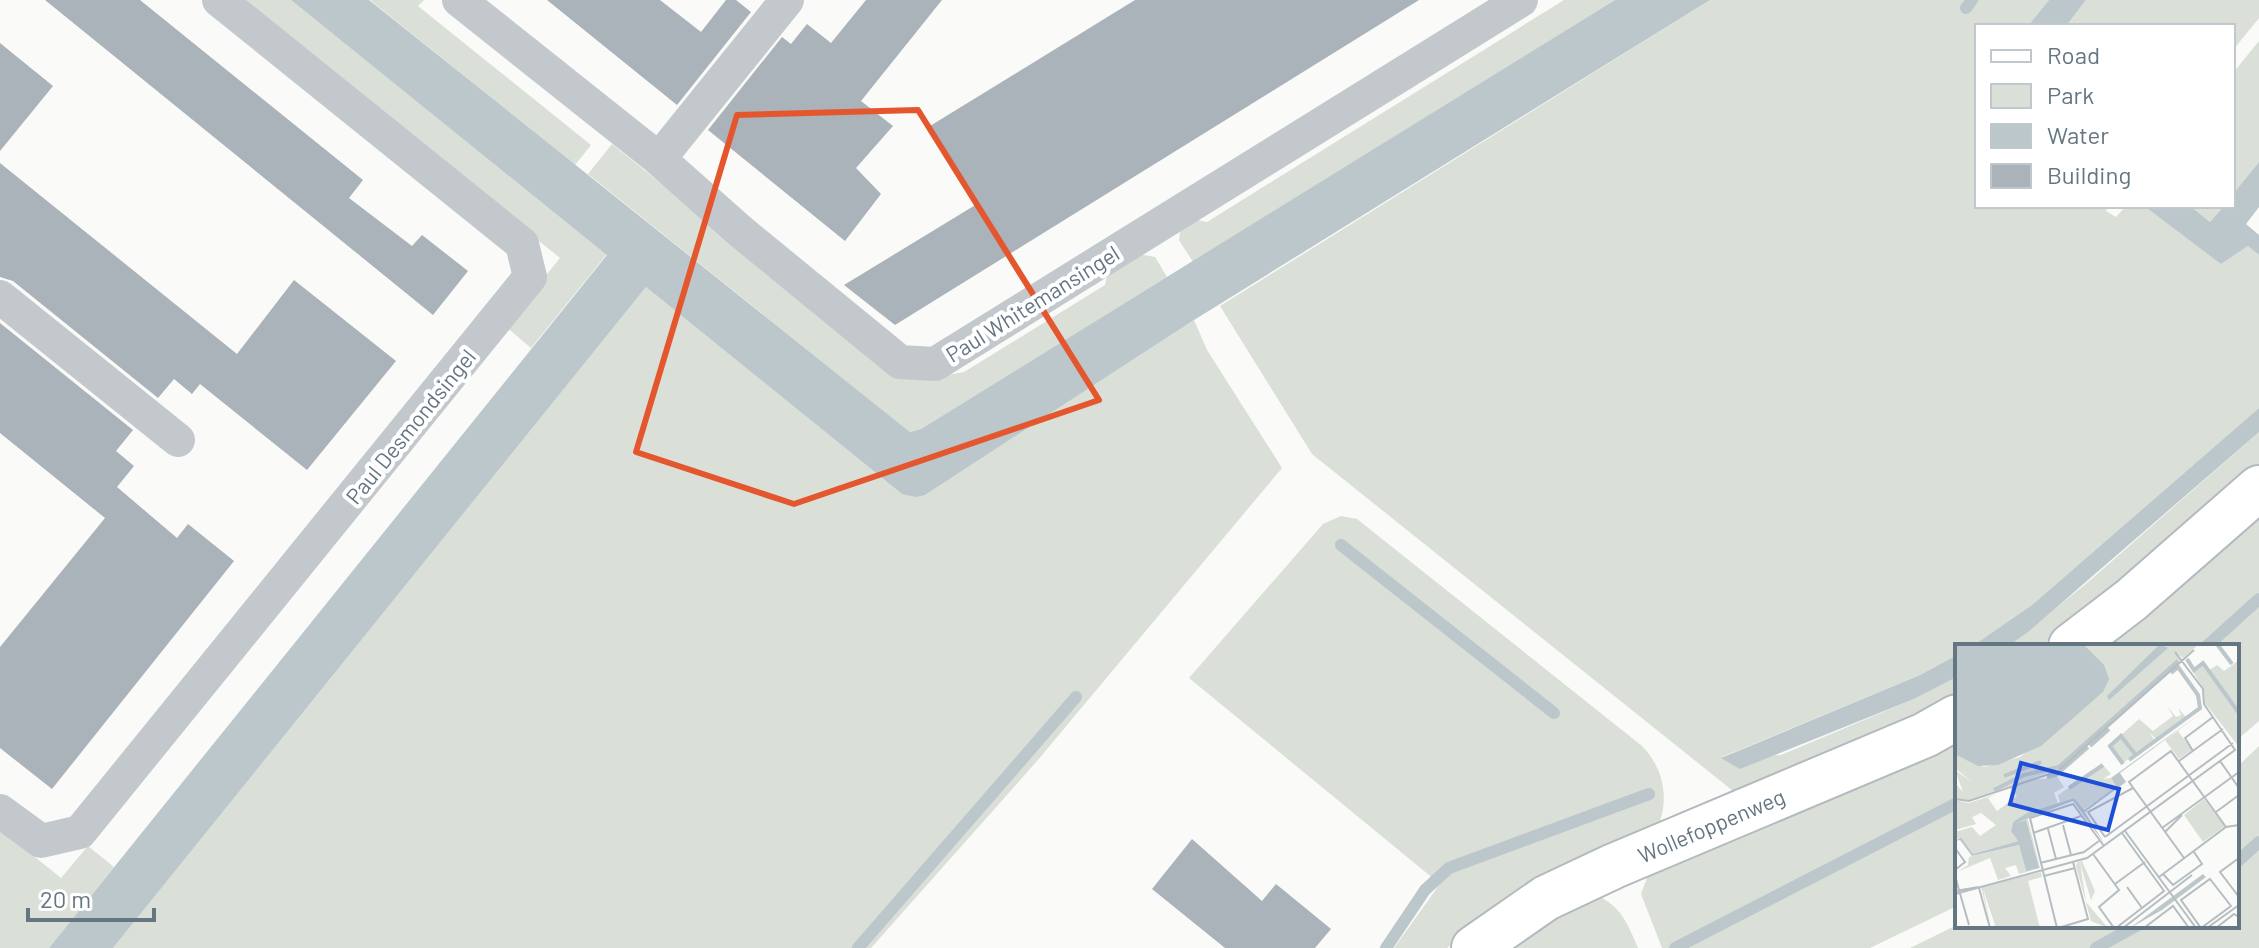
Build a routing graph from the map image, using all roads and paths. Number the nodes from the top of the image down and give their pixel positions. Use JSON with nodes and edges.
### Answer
{"nodes":[{"id":1,"x":219,"y":0,"type":"edge"},
{"id":2,"x":459,"y":0,"type":"edge"},
{"id":3,"x":787,"y":0,"type":"edge"},
{"id":4,"x":1521,"y":0,"type":"edge"},
{"id":5,"x":659,"y":159,"type":"junction"},
{"id":6,"x":0,"y":297,"type":"edge"},
{"id":7,"x":178,"y":440,"type":"dead end"},
{"id":8,"x":2259,"y":488,"type":"edge"},
{"id":9,"x":2074,"y":644,"type":"edge"},
{"id":10,"x":1955,"y":718,"type":"edge"},
{"id":11,"x":0,"y":811,"type":"edge"},
{"id":12,"x":1474,"y":948,"type":"edge"}],
"edges":[{"from":1,"to":11,"type":"street","name":"Paul Desmondsingel"},
{"from":2,"to":5,"type":"street","name":"Paul Whitemansingel"},
{"from":3,"to":5,"type":"street"},
{"from":4,"to":5,"type":"street","name":"Paul Whitemansingel"},
{"from":6,"to":7,"type":"street"},
{"from":8,"to":9,"type":"street"},
{"from":10,"to":12,"type":"street","name":"Wollefoppenweg"}]}
